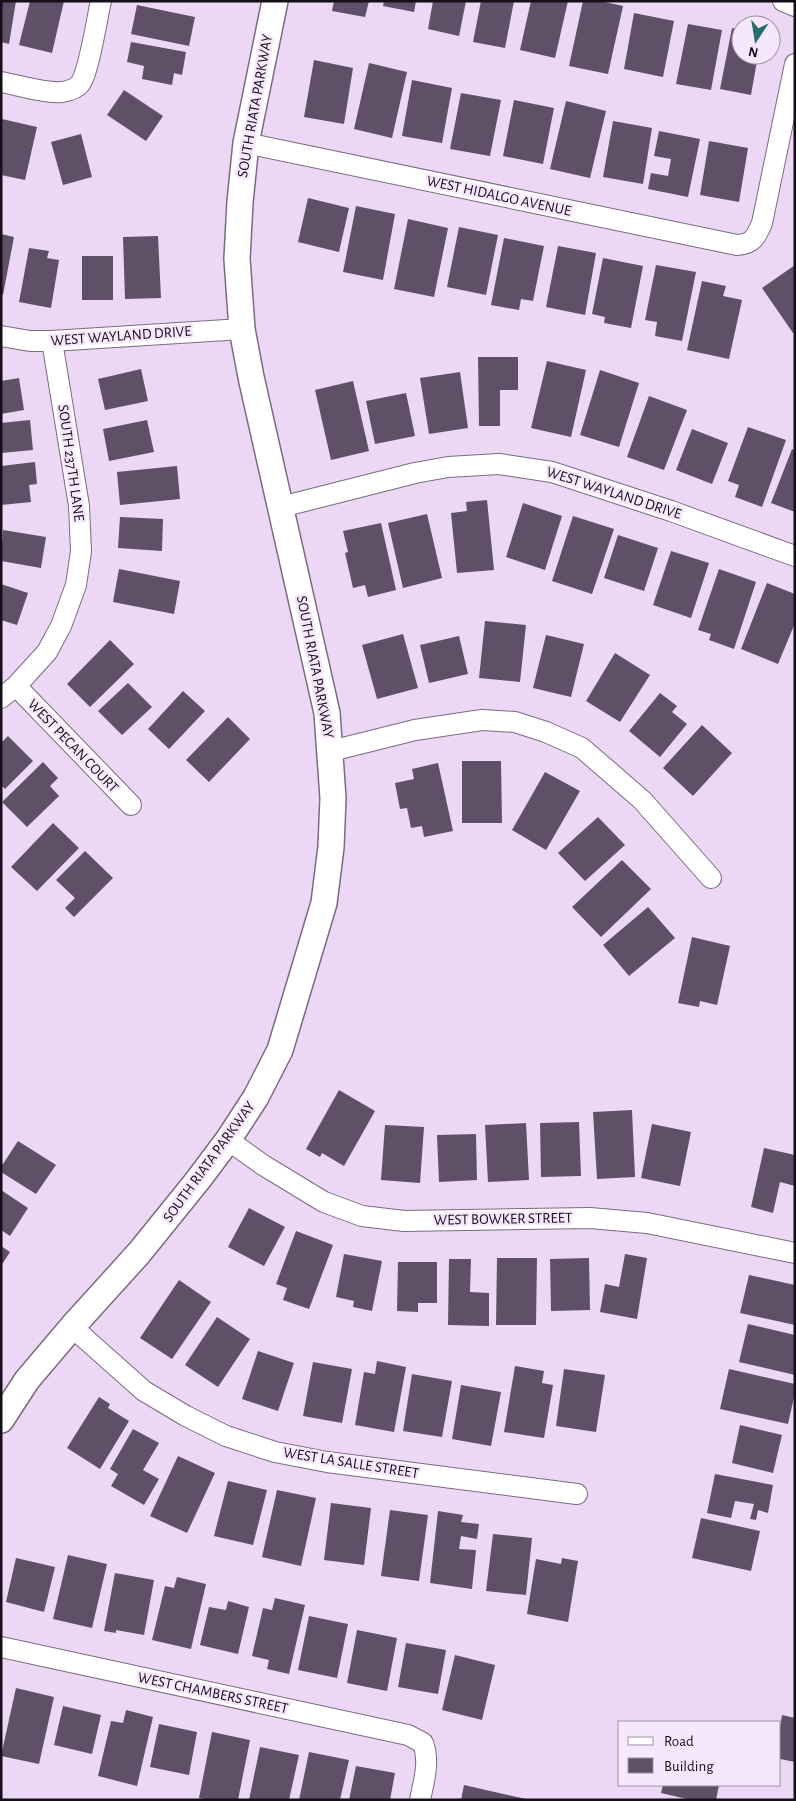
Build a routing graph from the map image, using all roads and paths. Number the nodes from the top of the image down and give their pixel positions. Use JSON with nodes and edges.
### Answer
{"nodes":[{"id":1,"x":100,"y":1,"type":"edge"},
{"id":2,"x":274,"y":1,"type":"edge"},
{"id":3,"x":782,"y":1,"type":"edge"},
{"id":4,"x":795,"y":6,"type":"edge"},
{"id":5,"x":795,"y":64,"type":"edge"},
{"id":6,"x":1,"y":82,"type":"edge"},
{"id":7,"x":246,"y":143,"type":"junction"},
{"id":8,"x":242,"y":329,"type":"junction"},
{"id":9,"x":1,"y":336,"type":"edge"},
{"id":10,"x":52,"y":341,"type":"junction"},
{"id":11,"x":281,"y":507,"type":"junction"},
{"id":12,"x":795,"y":556,"type":"edge"},
{"id":13,"x":9,"y":692,"type":"edge"},
{"id":14,"x":331,"y":751,"type":"junction"},
{"id":15,"x":130,"y":805,"type":"dead end"},
{"id":16,"x":711,"y":878,"type":"dead end"},
{"id":17,"x":228,"y":1140,"type":"junction"},
{"id":18,"x":795,"y":1253,"type":"edge"},
{"id":19,"x":72,"y":1327,"type":"junction"},
{"id":20,"x":1,"y":1420,"type":"edge"},
{"id":21,"x":577,"y":1494,"type":"dead end"},
{"id":22,"x":1,"y":1647,"type":"edge"},
{"id":23,"x":420,"y":1800,"type":"edge"}],
"edges":[{"from":1,"to":6,"type":"street"},
{"from":2,"to":7,"type":"street","name":"SOUTH RIATA PARKWAY"},
{"from":3,"to":4,"type":"street"},
{"from":5,"to":7,"type":"street","name":"WEST HIDALGO AVENUE"},
{"from":7,"to":8,"type":"street","name":"SOUTH RIATA PARKWAY"},
{"from":8,"to":10,"type":"street","name":"WEST WAYLAND DRIVE"},
{"from":8,"to":11,"type":"street","name":"SOUTH RIATA PARKWAY"},
{"from":9,"to":10,"type":"street","name":"WEST WAYLAND DRIVE"},
{"from":10,"to":13,"type":"street","name":"SOUTH 237TH LANE"},
{"from":11,"to":12,"type":"street","name":"WEST WAYLAND DRIVE"},
{"from":11,"to":14,"type":"street","name":"SOUTH RIATA PARKWAY"},
{"from":13,"to":15,"type":"street","name":"WEST PECAN COURT"},
{"from":14,"to":16,"type":"street"},
{"from":14,"to":17,"type":"street","name":"SOUTH RIATA PARKWAY"},
{"from":17,"to":18,"type":"street","name":"WEST BOWKER STREET"},
{"from":17,"to":19,"type":"street","name":"SOUTH RIATA PARKWAY"},
{"from":19,"to":20,"type":"street","name":"SOUTH RIATA PARKWAY"},
{"from":19,"to":21,"type":"street","name":"WEST LA SALLE STREET"},
{"from":22,"to":23,"type":"street","name":"WEST CHAMBERS STREET"}]}
